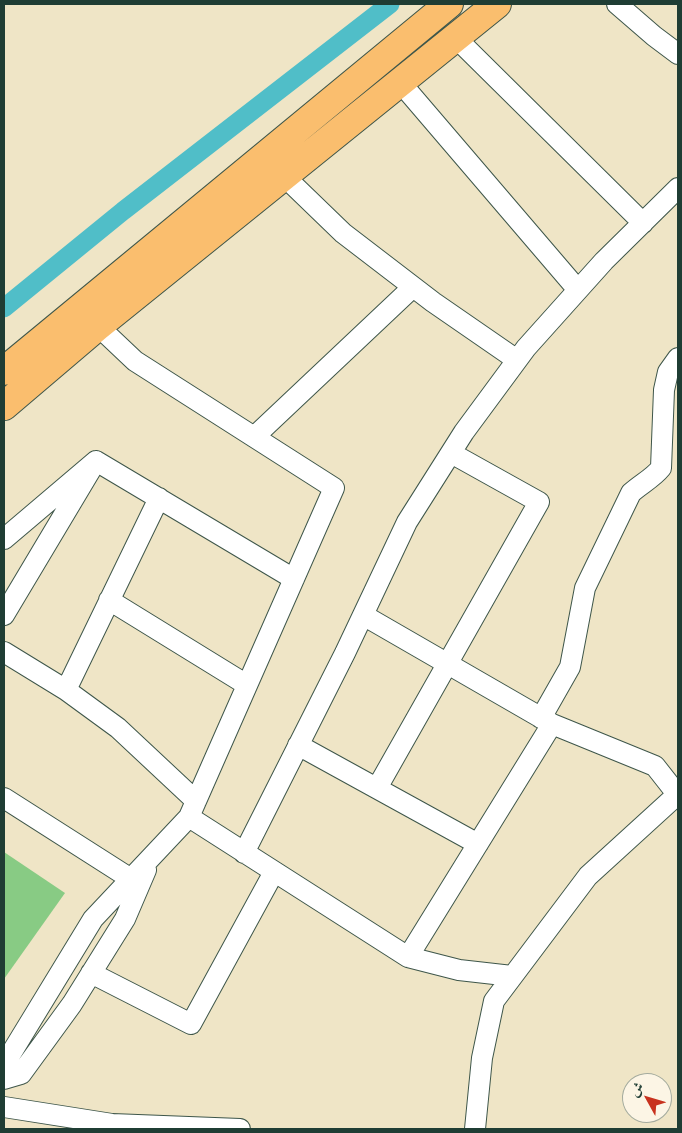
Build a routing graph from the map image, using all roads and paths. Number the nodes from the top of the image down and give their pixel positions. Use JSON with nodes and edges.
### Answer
{"nodes":[{"id":1,"x":449,"y":4,"type":"edge"},
{"id":2,"x":497,"y":4,"type":"edge"},
{"id":3,"x":617,"y":4,"type":"edge"},
{"id":4,"x":455,"y":37,"type":"junction"},
{"id":5,"x":678,"y":54,"type":"edge"},
{"id":6,"x":400,"y":82,"type":"junction"},
{"id":7,"x":284,"y":176,"type":"junction"},
{"id":8,"x":678,"y":188,"type":"edge"},
{"id":9,"x":643,"y":223,"type":"junction"},
{"id":10,"x":414,"y":287,"type":"junction"},
{"id":11,"x":578,"y":290,"type":"junction"},
{"id":12,"x":98,"y":326,"type":"junction"},
{"id":13,"x":678,"y":358,"type":"edge"},
{"id":14,"x":517,"y":360,"type":"junction"},
{"id":15,"x":4,"y":371,"type":"edge"},
{"id":16,"x":4,"y":406,"type":"edge"},
{"id":17,"x":254,"y":437,"type":"junction"},
{"id":18,"x":451,"y":453,"type":"junction"},
{"id":19,"x":96,"y":461,"type":"junction"},
{"id":20,"x":158,"y":498,"type":"junction"},
{"id":21,"x":4,"y":539,"type":"edge"},
{"id":22,"x":294,"y":579,"type":"junction"},
{"id":23,"x":110,"y":600,"type":"junction"},
{"id":24,"x":4,"y":615,"type":"edge"},
{"id":25,"x":363,"y":615,"type":"junction"},
{"id":26,"x":4,"y":652,"type":"edge"},
{"id":27,"x":448,"y":664,"type":"junction"},
{"id":28,"x":247,"y":685,"type":"junction"},
{"id":29,"x":66,"y":690,"type":"junction"},
{"id":30,"x":547,"y":721,"type":"junction"},
{"id":31,"x":298,"y":745,"type":"junction"},
{"id":32,"x":377,"y":788,"type":"junction"},
{"id":33,"x":677,"y":794,"type":"edge"},
{"id":34,"x":4,"y":798,"type":"edge"},
{"id":35,"x":193,"y":809,"type":"junction"},
{"id":36,"x":478,"y":844,"type":"junction"},
{"id":37,"x":244,"y":852,"type":"junction"},
{"id":38,"x":153,"y":855,"type":"junction"},
{"id":39,"x":274,"y":872,"type":"junction"},
{"id":40,"x":131,"y":879,"type":"junction"},
{"id":41,"x":408,"y":957,"type":"junction"},
{"id":42,"x":91,"y":973,"type":"junction"},
{"id":43,"x":512,"y":976,"type":"junction"},
{"id":44,"x":4,"y":1065,"type":"edge"},
{"id":45,"x":4,"y":1079,"type":"edge"},
{"id":46,"x":4,"y":1107,"type":"edge"},
{"id":47,"x":240,"y":1129,"type":"edge"},
{"id":48,"x":475,"y":1129,"type":"edge"}],
"edges":[{"from":1,"to":15,"type":"main road"},
{"from":2,"to":4,"type":"main road"},
{"from":3,"to":5,"type":"street"},
{"from":4,"to":6,"type":"main road"},
{"from":4,"to":9,"type":"street"},
{"from":6,"to":7,"type":"main road"},
{"from":6,"to":11,"type":"street"},
{"from":7,"to":10,"type":"street"},
{"from":7,"to":12,"type":"main road"},
{"from":8,"to":9,"type":"street"},
{"from":9,"to":11,"type":"street"},
{"from":10,"to":14,"type":"street"},
{"from":10,"to":17,"type":"street"},
{"from":11,"to":14,"type":"street"},
{"from":12,"to":16,"type":"main road"},
{"from":12,"to":17,"type":"street"},
{"from":13,"to":30,"type":"street"},
{"from":14,"to":18,"type":"street"},
{"from":17,"to":22,"type":"street"},
{"from":18,"to":25,"type":"street"},
{"from":18,"to":27,"type":"street"},
{"from":19,"to":20,"type":"street"},
{"from":19,"to":21,"type":"street"},
{"from":19,"to":24,"type":"street"},
{"from":20,"to":22,"type":"street"},
{"from":20,"to":23,"type":"street"},
{"from":22,"to":28,"type":"street"},
{"from":23,"to":28,"type":"street"},
{"from":23,"to":29,"type":"street"},
{"from":25,"to":27,"type":"street"},
{"from":25,"to":31,"type":"street"},
{"from":26,"to":29,"type":"street"},
{"from":27,"to":30,"type":"street"},
{"from":27,"to":32,"type":"street"},
{"from":28,"to":35,"type":"street"},
{"from":29,"to":35,"type":"street"},
{"from":30,"to":33,"type":"street"},
{"from":30,"to":36,"type":"street"},
{"from":31,"to":32,"type":"street"},
{"from":31,"to":37,"type":"street"},
{"from":32,"to":36,"type":"street"},
{"from":33,"to":43,"type":"street"},
{"from":34,"to":40,"type":"street"},
{"from":35,"to":37,"type":"street"},
{"from":35,"to":38,"type":"street"},
{"from":36,"to":41,"type":"street"},
{"from":37,"to":39,"type":"street"},
{"from":38,"to":40,"type":"street"},
{"from":38,"to":42,"type":"street"},
{"from":39,"to":41,"type":"street"},
{"from":39,"to":42,"type":"street"},
{"from":40,"to":44,"type":"street"},
{"from":41,"to":43,"type":"street"},
{"from":42,"to":45,"type":"street"},
{"from":43,"to":48,"type":"street"},
{"from":46,"to":47,"type":"street"}]}
